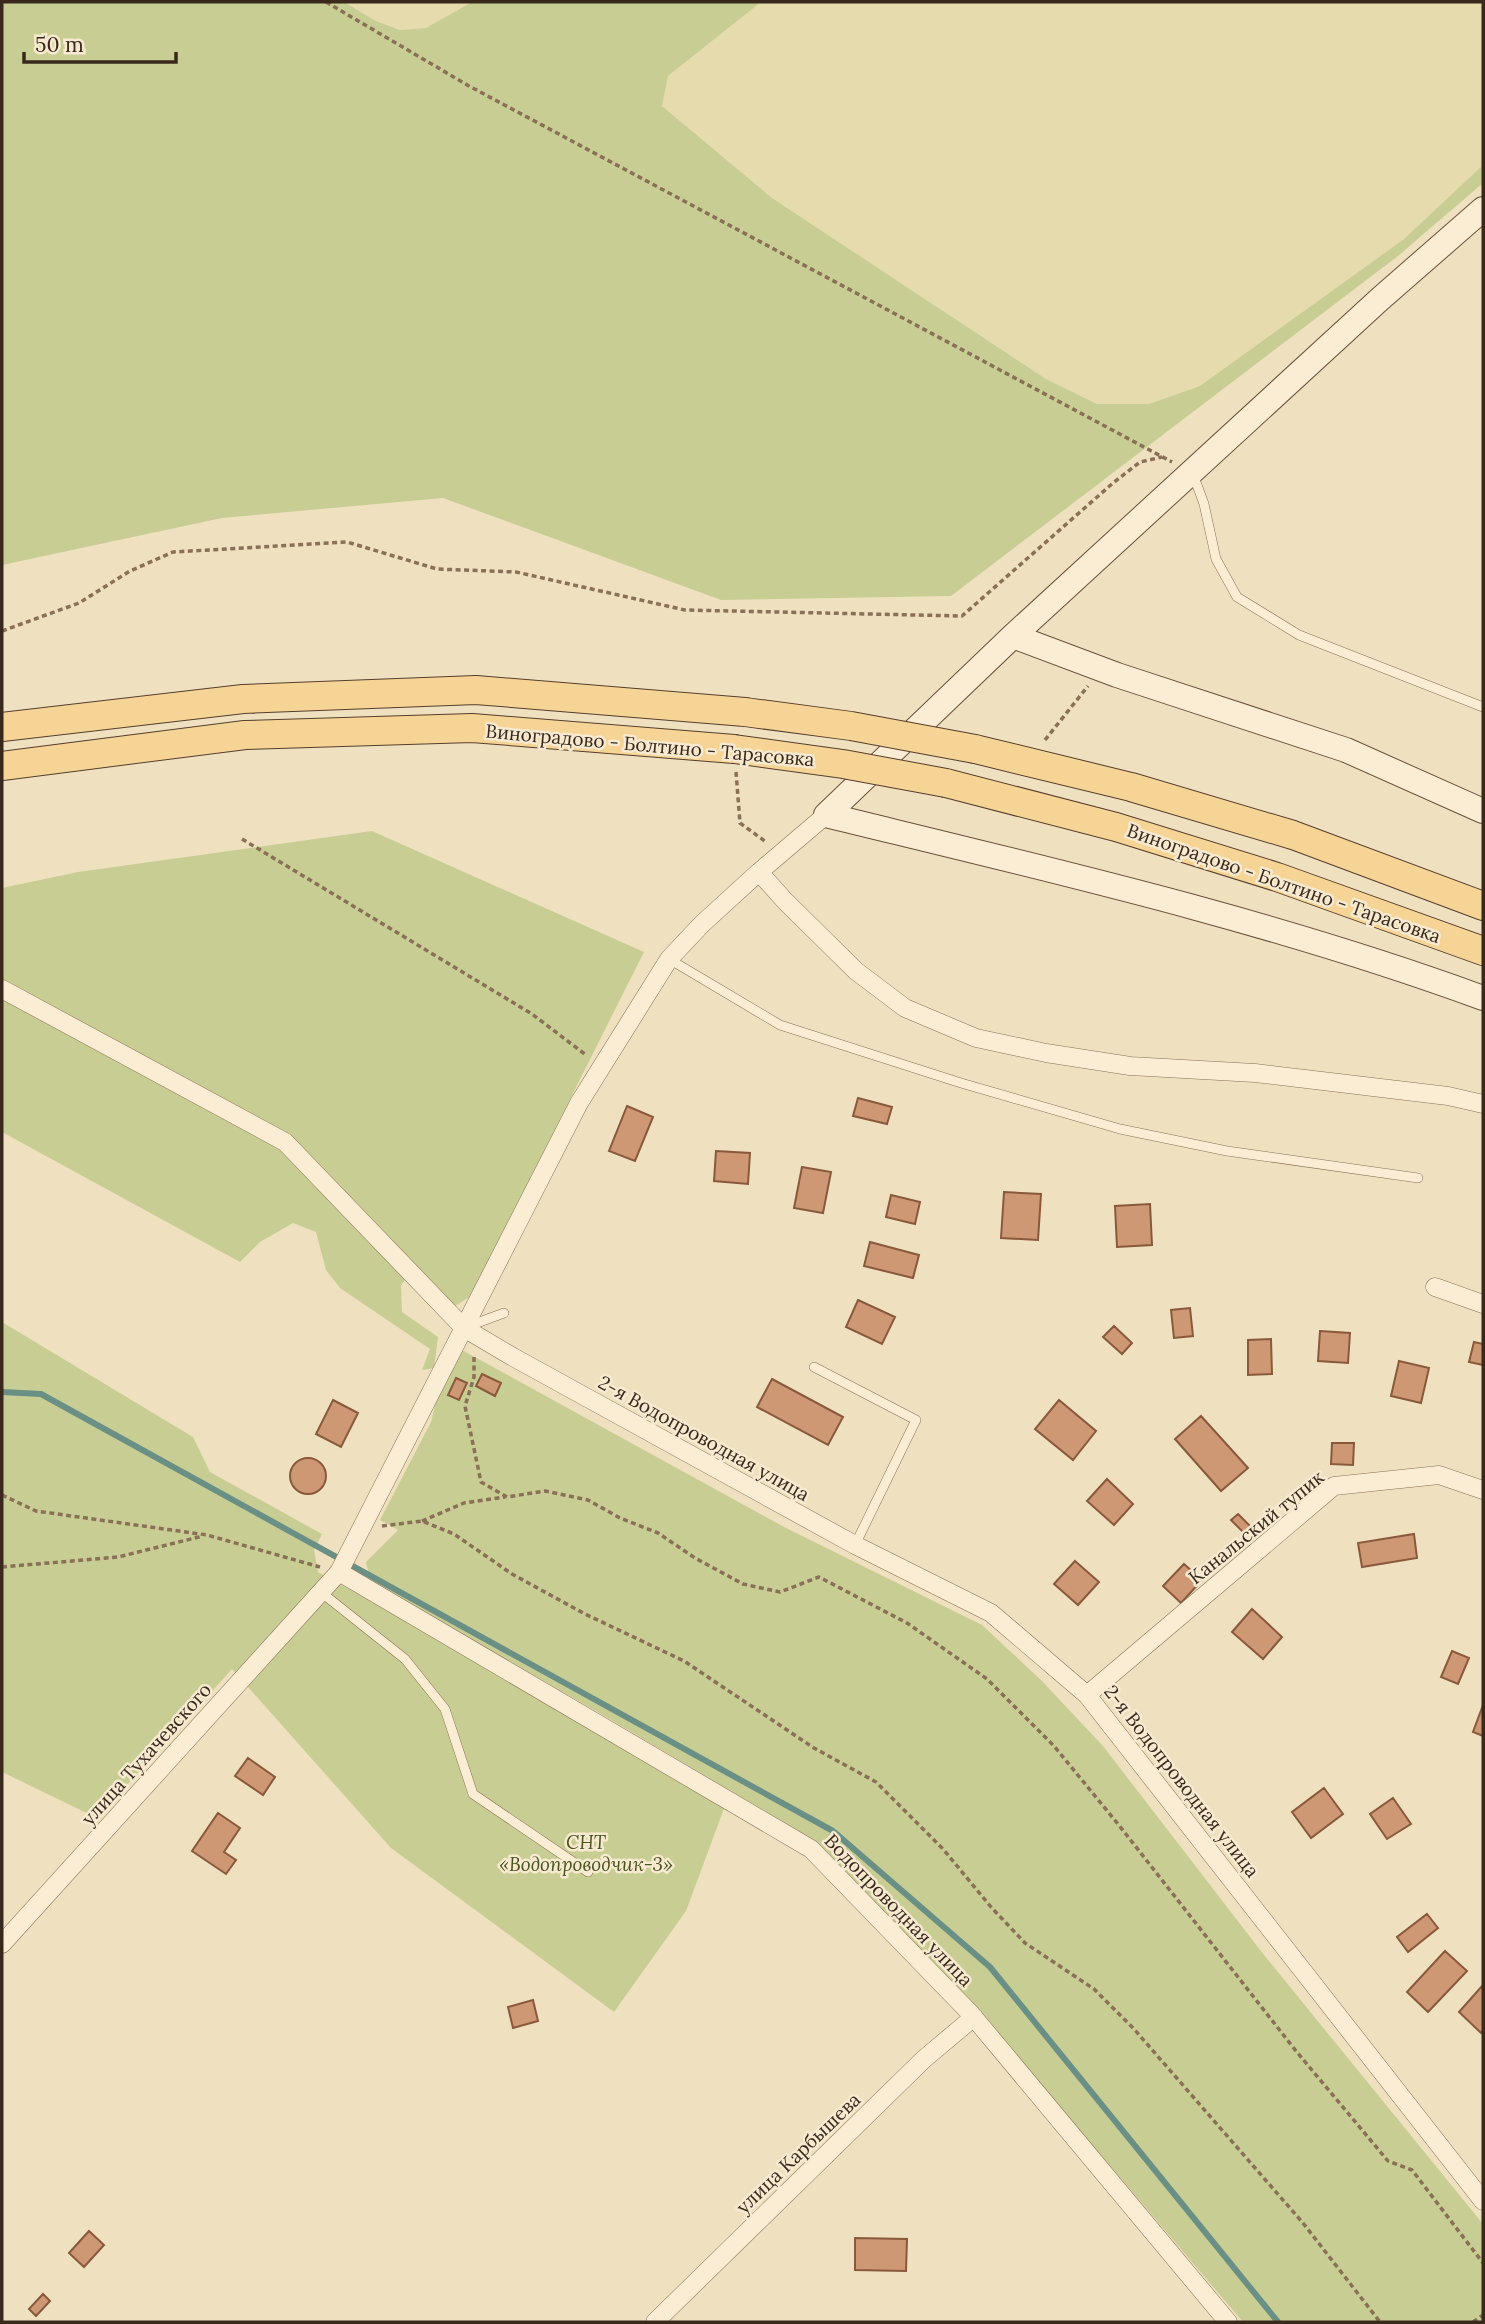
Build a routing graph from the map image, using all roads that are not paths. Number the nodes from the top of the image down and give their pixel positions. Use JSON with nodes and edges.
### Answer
{"nodes":[{"id":1,"x":1483,"y":209,"type":"edge"},
{"id":2,"x":1193,"y":473,"type":"junction"},
{"id":3,"x":1013,"y":636,"type":"junction"},
{"id":4,"x":1483,"y":707,"type":"edge"},
{"id":5,"x":2,"y":727,"type":"edge"},
{"id":6,"x":2,"y":766,"type":"edge"},
{"id":7,"x":1483,"y":811,"type":"edge"},
{"id":8,"x":826,"y":815,"type":"junction"},
{"id":9,"x":759,"y":872,"type":"junction"},
{"id":10,"x":1483,"y":906,"type":"edge"},
{"id":11,"x":1483,"y":951,"type":"edge"},
{"id":12,"x":669,"y":959,"type":"junction"},
{"id":13,"x":2,"y":989,"type":"edge"},
{"id":14,"x":1483,"y":998,"type":"edge"},
{"id":15,"x":1483,"y":1104,"type":"edge"},
{"id":16,"x":1418,"y":1178,"type":"dead end"},
{"id":17,"x":1435,"y":1287,"type":"dead end"},
{"id":18,"x":1483,"y":1304,"type":"edge"},
{"id":19,"x":504,"y":1313,"type":"dead end"},
{"id":20,"x":467,"y":1330,"type":"junction"},
{"id":21,"x":814,"y":1367,"type":"dead end"},
{"id":22,"x":1483,"y":1489,"type":"edge"},
{"id":23,"x":855,"y":1545,"type":"junction"},
{"id":24,"x":339,"y":1572,"type":"junction"},
{"id":25,"x":322,"y":1593,"type":"junction"},
{"id":26,"x":1087,"y":1695,"type":"junction"},
{"id":27,"x":588,"y":1872,"type":"dead end"},
{"id":28,"x":2,"y":1944,"type":"edge"},
{"id":29,"x":974,"y":2017,"type":"junction"},
{"id":30,"x":1483,"y":2199,"type":"edge"},
{"id":31,"x":655,"y":2322,"type":"edge"},
{"id":32,"x":1228,"y":2322,"type":"edge"}],
"edges":[{"from":1,"to":2,"type":"street"},
{"from":2,"to":3,"type":"street"},
{"from":2,"to":4,"type":"lane"},
{"from":3,"to":7,"type":"street"},
{"from":3,"to":8,"type":"street"},
{"from":5,"to":10,"type":"main road","name":"Виноградово - Болтино - Тарасовка","bridge":true},
{"from":6,"to":11,"type":"main road","name":"Виноградово - Болтино - Тарасовка","bridge":true},
{"from":8,"to":9,"type":"street","name":"улица Тухачевского"},
{"from":8,"to":14,"type":"street"},
{"from":9,"to":12,"type":"street","name":"улица Тухачевского"},
{"from":9,"to":15,"type":"street"},
{"from":12,"to":16,"type":"lane"},
{"from":12,"to":20,"type":"street","name":"улица Тухачевского"},
{"from":13,"to":20,"type":"street","name":"2-я Водопроводная улица"},
{"from":17,"to":18,"type":"street"},
{"from":19,"to":20,"type":"lane"},
{"from":20,"to":23,"type":"street","name":"2-я Водопроводная улица"},
{"from":20,"to":24,"type":"street","name":"улица Тухачевского"},
{"from":21,"to":23,"type":"lane"},
{"from":22,"to":26,"type":"street","name":"Канальский тупик"},
{"from":23,"to":26,"type":"street","name":"2-я Водопроводная улица"},
{"from":24,"to":25,"type":"street","name":"улица Тухачевского"},
{"from":24,"to":29,"type":"street","name":"Водопроводная улица"},
{"from":25,"to":27,"type":"lane"},
{"from":25,"to":28,"type":"street","name":"улица Тухачевского"},
{"from":26,"to":30,"type":"street","name":"2-я Водопроводная улица"},
{"from":29,"to":31,"type":"street","name":"улица Карбышева"},
{"from":29,"to":32,"type":"street","name":"Водопроводная улица"}]}
